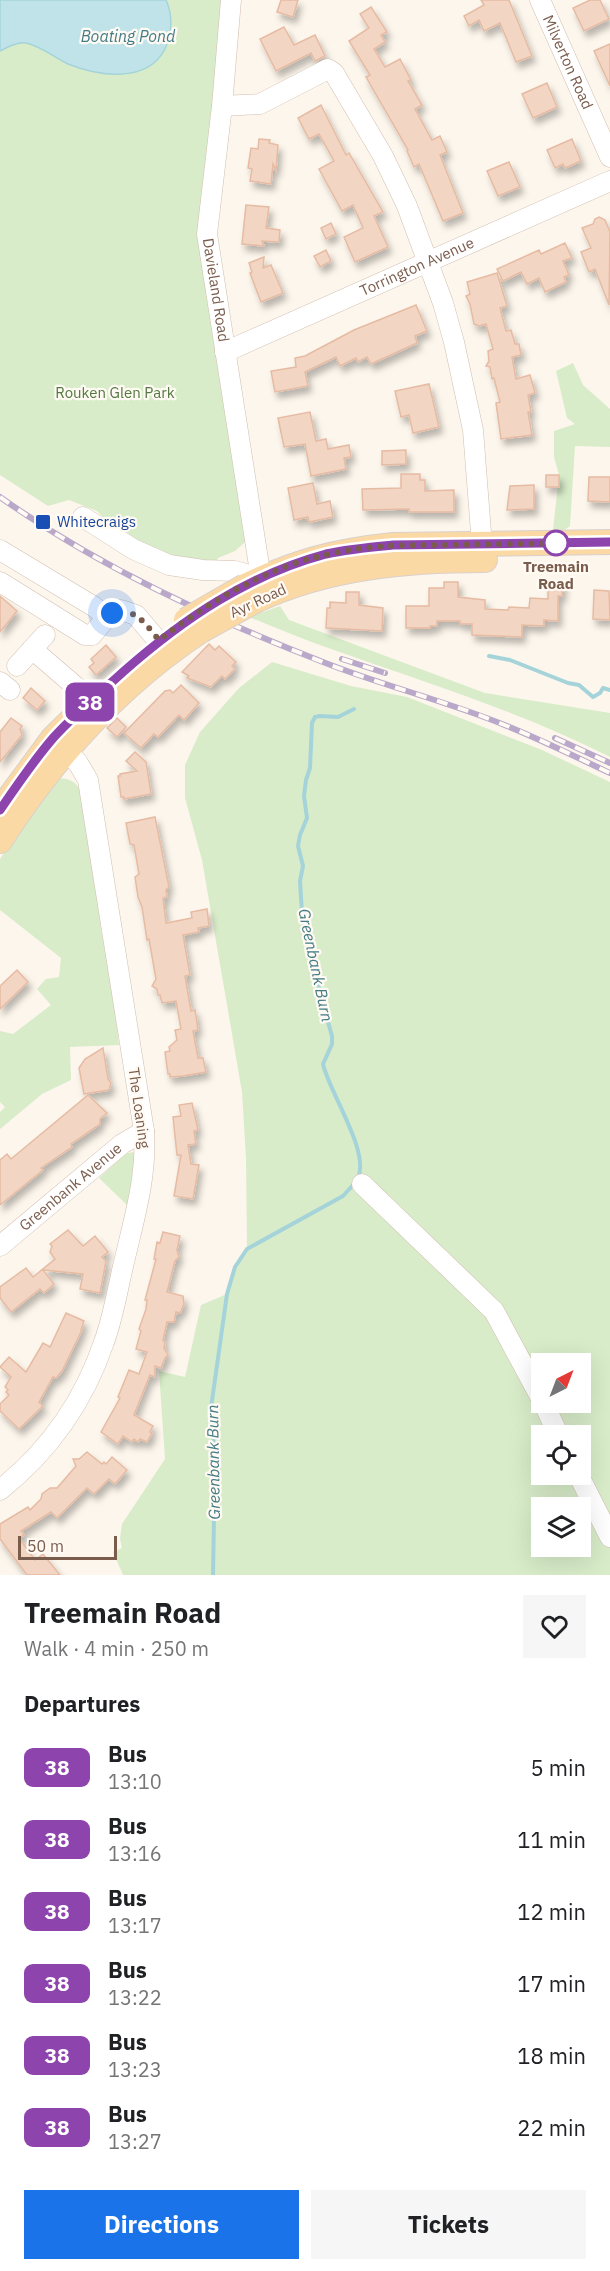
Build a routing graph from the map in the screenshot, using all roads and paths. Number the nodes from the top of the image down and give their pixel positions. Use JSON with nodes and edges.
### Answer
{"nodes":[{"id":1,"x":231,"y":0,"type":"edge"},
{"id":2,"x":540,"y":0,"type":"edge"},
{"id":3,"x":222,"y":106,"type":"junction"},
{"id":4,"x":610,"y":157,"type":"edge"},
{"id":5,"x":610,"y":181,"type":"edge"},
{"id":6,"x":429,"y":261,"type":"junction"},
{"id":7,"x":225,"y":352,"type":"junction"},
{"id":8,"x":83,"y":517,"type":"dead end"},
{"id":9,"x":610,"y":542,"type":"edge"},
{"id":10,"x":0,"y":550,"type":"edge"},
{"id":11,"x":482,"y":552,"type":"junction"},
{"id":12,"x":610,"y":559,"type":"edge"},
{"id":13,"x":0,"y":582,"type":"edge"},
{"id":14,"x":257,"y":590,"type":"junction"},
{"id":15,"x":107,"y":617,"type":"junction"},
{"id":16,"x":164,"y":647,"type":"junction"},
{"id":17,"x":17,"y":666,"type":"dead end"},
{"id":18,"x":98,"y":705,"type":"junction"},
{"id":19,"x":60,"y":744,"type":"junction"},
{"id":20,"x":2,"y":824,"type":"edge"},
{"id":21,"x":144,"y":1131,"type":"junction"},
{"id":22,"x":362,"y":1185,"type":"dead end"},
{"id":23,"x":0,"y":1246,"type":"edge"},
{"id":24,"x":531,"y":1380,"type":"edge"},
{"id":25,"x":584,"y":1485,"type":"edge"},
{"id":26,"x":0,"y":1490,"type":"edge"},
{"id":27,"x":610,"y":1537,"type":"edge"}],
"edges":[{"from":1,"to":3,"type":"street","name":"Davieland Road"},
{"from":2,"to":4,"type":"street","name":"Milverton Road"},
{"from":3,"to":6,"type":"street"},
{"from":3,"to":7,"type":"street","name":"Davieland Road"},
{"from":5,"to":6,"type":"street","name":"Torrington Avenue"},
{"from":6,"to":7,"type":"street","name":"Torrington Avenue"},
{"from":6,"to":11,"type":"street"},
{"from":7,"to":14,"type":"street","name":"Davieland Road"},
{"from":8,"to":14,"type":"street"},
{"from":9,"to":11,"type":"main road","name":"Ayr Road"},
{"from":10,"to":15,"type":"street"},
{"from":11,"to":12,"type":"main road","name":"Ayr Road"},
{"from":11,"to":14,"type":"main road","name":"Ayr Road"},
{"from":13,"to":15,"type":"street"},
{"from":14,"to":16,"type":"main road","name":"Ayr Road","bridge":true},
{"from":15,"to":16,"type":"street"},
{"from":16,"to":18,"type":"main road","name":"Ayr Road"},
{"from":17,"to":18,"type":"street"},
{"from":18,"to":19,"type":"main road","name":"Ayr Road"},
{"from":19,"to":20,"type":"main road","name":"Ayr Road"},
{"from":19,"to":21,"type":"street","name":"The Loaning"},
{"from":21,"to":23,"type":"street","name":"Greenbank Avenue"},
{"from":21,"to":26,"type":"street","name":"The Loaning"},
{"from":22,"to":24,"type":"street"},
{"from":25,"to":27,"type":"street"}]}
